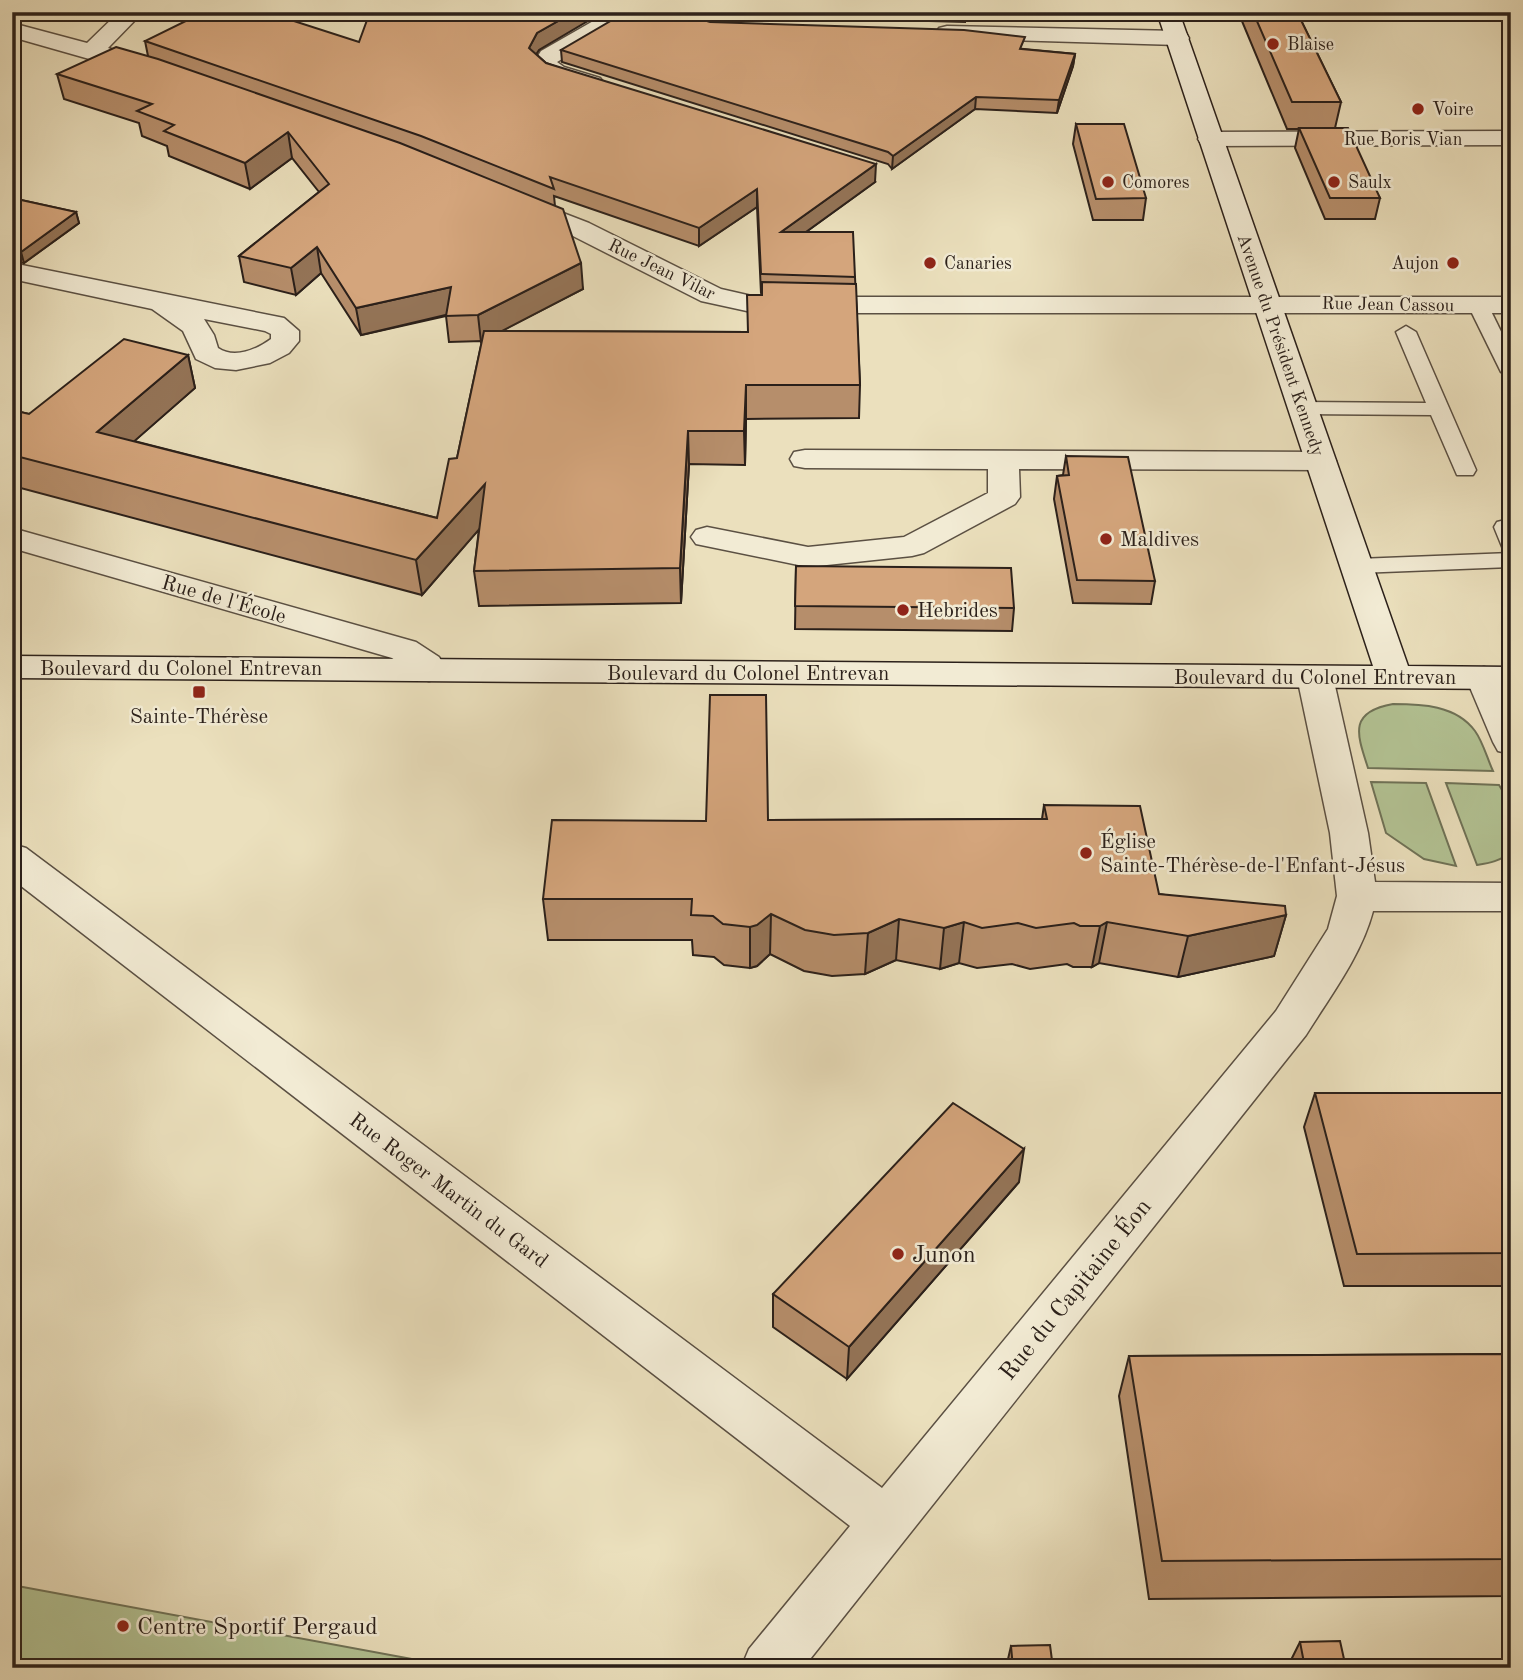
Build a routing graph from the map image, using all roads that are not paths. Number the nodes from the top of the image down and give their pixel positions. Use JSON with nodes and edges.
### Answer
{"nodes":[{"id":1,"x":132,"y":12,"type":"edge"},
{"id":2,"x":626,"y":12,"type":"edge"},
{"id":3,"x":1168,"y":12,"type":"edge"},
{"id":4,"x":12,"y":30,"type":"edge"},
{"id":5,"x":921,"y":32,"type":"edge"},
{"id":6,"x":1178,"y":38,"type":"junction"},
{"id":7,"x":92,"y":51,"type":"junction"},
{"id":8,"x":173,"y":76,"type":"edge"},
{"id":9,"x":620,"y":92,"type":"edge"},
{"id":10,"x":1511,"y":138,"type":"edge"},
{"id":11,"x":1210,"y":139,"type":"junction"},
{"id":12,"x":490,"y":192,"type":"edge"},
{"id":13,"x":12,"y":271,"type":"edge"},
{"id":14,"x":161,"y":303,"type":"dead end"},
{"id":15,"x":1265,"y":304,"type":"junction"},
{"id":16,"x":1478,"y":305,"type":"junction"},
{"id":17,"x":1511,"y":305,"type":"edge"},
{"id":18,"x":1406,"y":332,"type":"dead end"},
{"id":19,"x":1505,"y":350,"type":"edge"},
{"id":20,"x":1511,"y":372,"type":"edge"},
{"id":21,"x":1301,"y":408,"type":"junction"},
{"id":22,"x":1439,"y":409,"type":"junction"},
{"id":23,"x":805,"y":459,"type":"dead end"},
{"id":24,"x":1003,"y":460,"type":"junction"},
{"id":25,"x":1321,"y":461,"type":"junction"},
{"id":26,"x":1465,"y":470,"type":"dead end"},
{"id":27,"x":707,"y":537,"type":"dead end"},
{"id":28,"x":12,"y":538,"type":"edge"},
{"id":29,"x":1511,"y":560,"type":"edge"},
{"id":30,"x":1358,"y":566,"type":"junction"},
{"id":31,"x":12,"y":667,"type":"edge"},
{"id":32,"x":429,"y":670,"type":"junction"},
{"id":33,"x":1315,"y":677,"type":"junction"},
{"id":34,"x":1394,"y":677,"type":"junction"},
{"id":35,"x":1497,"y":678,"type":"edge"},
{"id":36,"x":1511,"y":742,"type":"edge"},
{"id":37,"x":12,"y":859,"type":"edge"},
{"id":38,"x":1357,"y":896,"type":"junction"},
{"id":39,"x":1511,"y":897,"type":"edge"},
{"id":40,"x":886,"y":1522,"type":"junction"},
{"id":41,"x":768,"y":1668,"type":"edge"}],
"edges":[{"from":1,"to":7,"type":"street"},
{"from":2,"to":9,"type":"street"},
{"from":3,"to":6,"type":"street","name":"Avenue du Président Kennedy"},
{"from":4,"to":7,"type":"street"},
{"from":5,"to":6,"type":"street"},
{"from":6,"to":11,"type":"street","name":"Avenue du Président Kennedy"},
{"from":7,"to":8,"type":"street"},
{"from":10,"to":11,"type":"street","name":"Rue Boris Vian"},
{"from":11,"to":15,"type":"street","name":"Avenue du Président Kennedy"},
{"from":12,"to":15,"type":"street","name":"Rue Jean Vilar"},
{"from":13,"to":14,"type":"street"},
{"from":15,"to":16,"type":"street","name":"Rue Jean Cassou"},
{"from":15,"to":21,"type":"street","name":"Avenue du Président Kennedy"},
{"from":16,"to":17,"type":"street","name":"Rue Jean Cassou"},
{"from":16,"to":19,"type":"lane"},
{"from":18,"to":22,"type":"lane"},
{"from":19,"to":20,"type":"lane"},
{"from":21,"to":22,"type":"lane"},
{"from":21,"to":25,"type":"street","name":"Avenue du Président Kennedy"},
{"from":22,"to":26,"type":"lane"},
{"from":23,"to":24,"type":"street"},
{"from":24,"to":25,"type":"street"},
{"from":24,"to":27,"type":"street"},
{"from":25,"to":30,"type":"street","name":"Avenue du Président Kennedy"},
{"from":28,"to":32,"type":"street","name":"Rue de l'École"},
{"from":29,"to":30,"type":"lane"},
{"from":30,"to":34,"type":"street","name":"Avenue du Président Kennedy"},
{"from":31,"to":32,"type":"street","name":"Boulevard du Colonel Entrevan"},
{"from":32,"to":33,"type":"street","name":"Boulevard du Colonel Entrevan"},
{"from":33,"to":34,"type":"street","name":"Boulevard du Colonel Entrevan"},
{"from":33,"to":38,"type":"street"},
{"from":34,"to":35,"type":"street","name":"Boulevard du Colonel Entrevan"},
{"from":35,"to":36,"type":"street"},
{"from":37,"to":40,"type":"street","name":"Rue Roger Martin du Gard"},
{"from":38,"to":39,"type":"street"},
{"from":38,"to":40,"type":"street","name":"Rue du Capitaine Éon"},
{"from":40,"to":41,"type":"street","name":"Rue du Capitaine Éon"}]}
